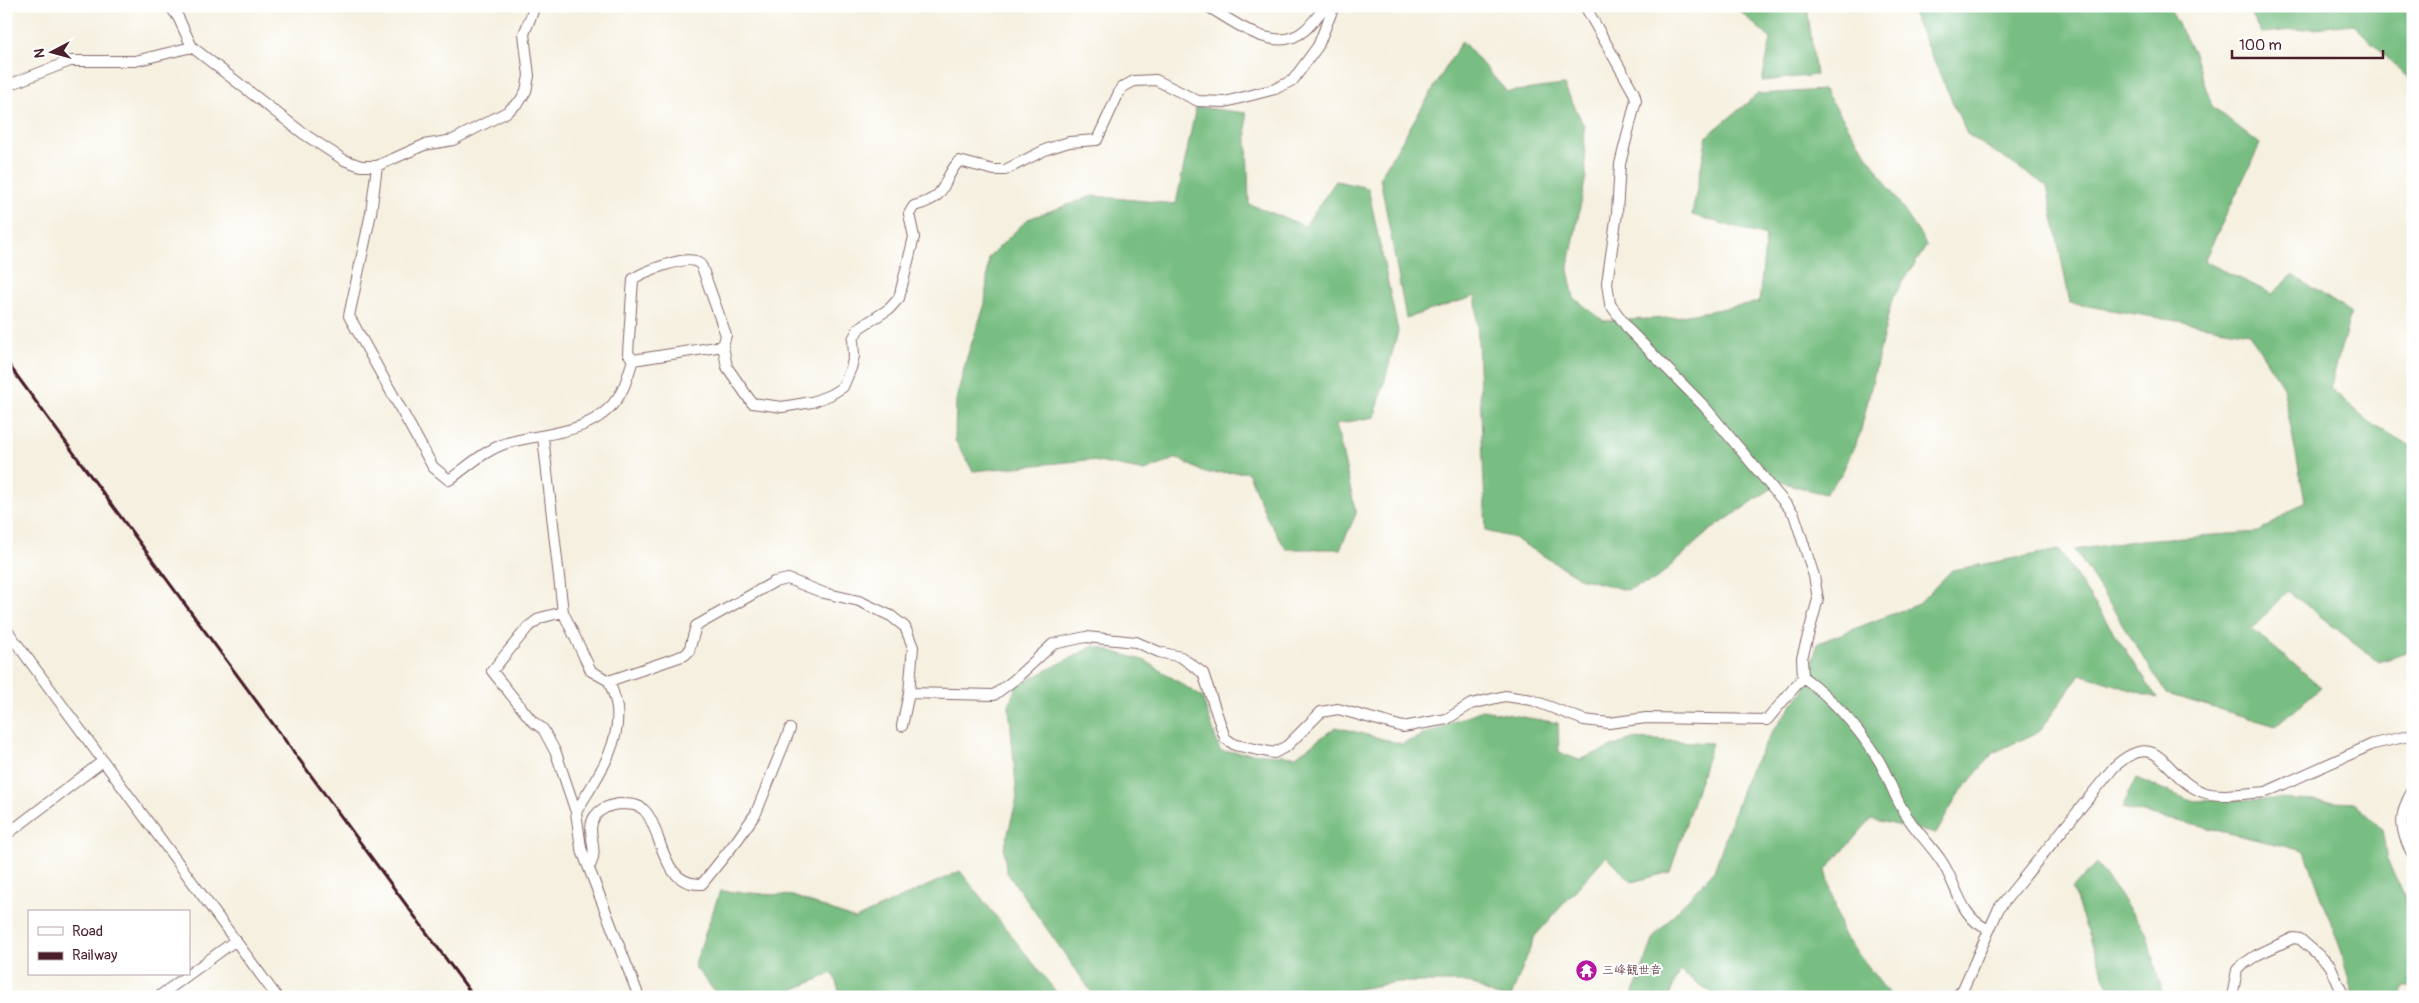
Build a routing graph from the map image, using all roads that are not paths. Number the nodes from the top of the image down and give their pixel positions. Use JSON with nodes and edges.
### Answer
{"nodes":[{"id":1,"x":170,"y":6,"type":"edge"},
{"id":2,"x":184,"y":6,"type":"edge"},
{"id":3,"x":535,"y":6,"type":"edge"},
{"id":4,"x":1207,"y":6,"type":"edge"},
{"id":5,"x":1326,"y":6,"type":"edge"},
{"id":6,"x":1334,"y":6,"type":"edge"},
{"id":7,"x":1585,"y":6,"type":"edge"},
{"id":8,"x":178,"y":17,"type":"junction"},
{"id":9,"x":192,"y":47,"type":"junction"},
{"id":10,"x":6,"y":86,"type":"edge"},
{"id":11,"x":377,"y":166,"type":"junction"},
{"id":12,"x":723,"y":346,"type":"junction"},
{"id":13,"x":633,"y":360,"type":"junction"},
{"id":14,"x":543,"y":437,"type":"junction"},
{"id":15,"x":563,"y":612,"type":"junction"},
{"id":16,"x":6,"y":629,"type":"edge"},
{"id":17,"x":1803,"y":677,"type":"junction"},
{"id":18,"x":609,"y":681,"type":"junction"},
{"id":19,"x":909,"y":693,"type":"junction"},
{"id":20,"x":902,"y":726,"type":"dead end"},
{"id":21,"x":790,"y":729,"type":"dead end"},
{"id":22,"x":2413,"y":735,"type":"edge"},
{"id":23,"x":104,"y":761,"type":"junction"},
{"id":24,"x":2413,"y":790,"type":"edge"},
{"id":25,"x":576,"y":812,"type":"junction"},
{"id":26,"x":6,"y":834,"type":"edge"},
{"id":27,"x":2413,"y":855,"type":"edge"},
{"id":28,"x":590,"y":867,"type":"junction"},
{"id":29,"x":1988,"y":929,"type":"junction"},
{"id":30,"x":236,"y":940,"type":"junction"},
{"id":31,"x":190,"y":974,"type":"edge"},
{"id":32,"x":187,"y":976,"type":"edge"},
{"id":33,"x":158,"y":997,"type":"edge"},
{"id":34,"x":277,"y":997,"type":"edge"},
{"id":35,"x":639,"y":997,"type":"edge"},
{"id":36,"x":1956,"y":997,"type":"edge"},
{"id":37,"x":2232,"y":997,"type":"edge"},
{"id":38,"x":2344,"y":997,"type":"edge"}],
"edges":[{"from":1,"to":8,"type":"street"},
{"from":2,"to":8,"type":"street"},
{"from":3,"to":11,"type":"street"},
{"from":4,"to":5,"type":"street"},
{"from":6,"to":12,"type":"street"},
{"from":7,"to":17,"type":"street"},
{"from":8,"to":9,"type":"street"},
{"from":9,"to":10,"type":"street"},
{"from":9,"to":11,"type":"street"},
{"from":11,"to":14,"type":"street"},
{"from":12,"to":13,"type":"street"},
{"from":12,"to":13,"type":"street"},
{"from":13,"to":14,"type":"street"},
{"from":14,"to":15,"type":"street"},
{"from":15,"to":18,"type":"street"},
{"from":15,"to":25,"type":"street"},
{"from":16,"to":23,"type":"street"},
{"from":17,"to":19,"type":"street"},
{"from":17,"to":29,"type":"street"},
{"from":18,"to":19,"type":"street"},
{"from":18,"to":25,"type":"street"},
{"from":19,"to":20,"type":"street"},
{"from":21,"to":28,"type":"street"},
{"from":22,"to":29,"type":"street"},
{"from":23,"to":26,"type":"street"},
{"from":23,"to":30,"type":"street"},
{"from":24,"to":27,"type":"street"},
{"from":25,"to":28,"type":"street"},
{"from":28,"to":35,"type":"street"},
{"from":29,"to":36,"type":"street"},
{"from":30,"to":31,"type":"street"},
{"from":30,"to":34,"type":"street"},
{"from":32,"to":33,"type":"street"},
{"from":37,"to":38,"type":"street"}]}
